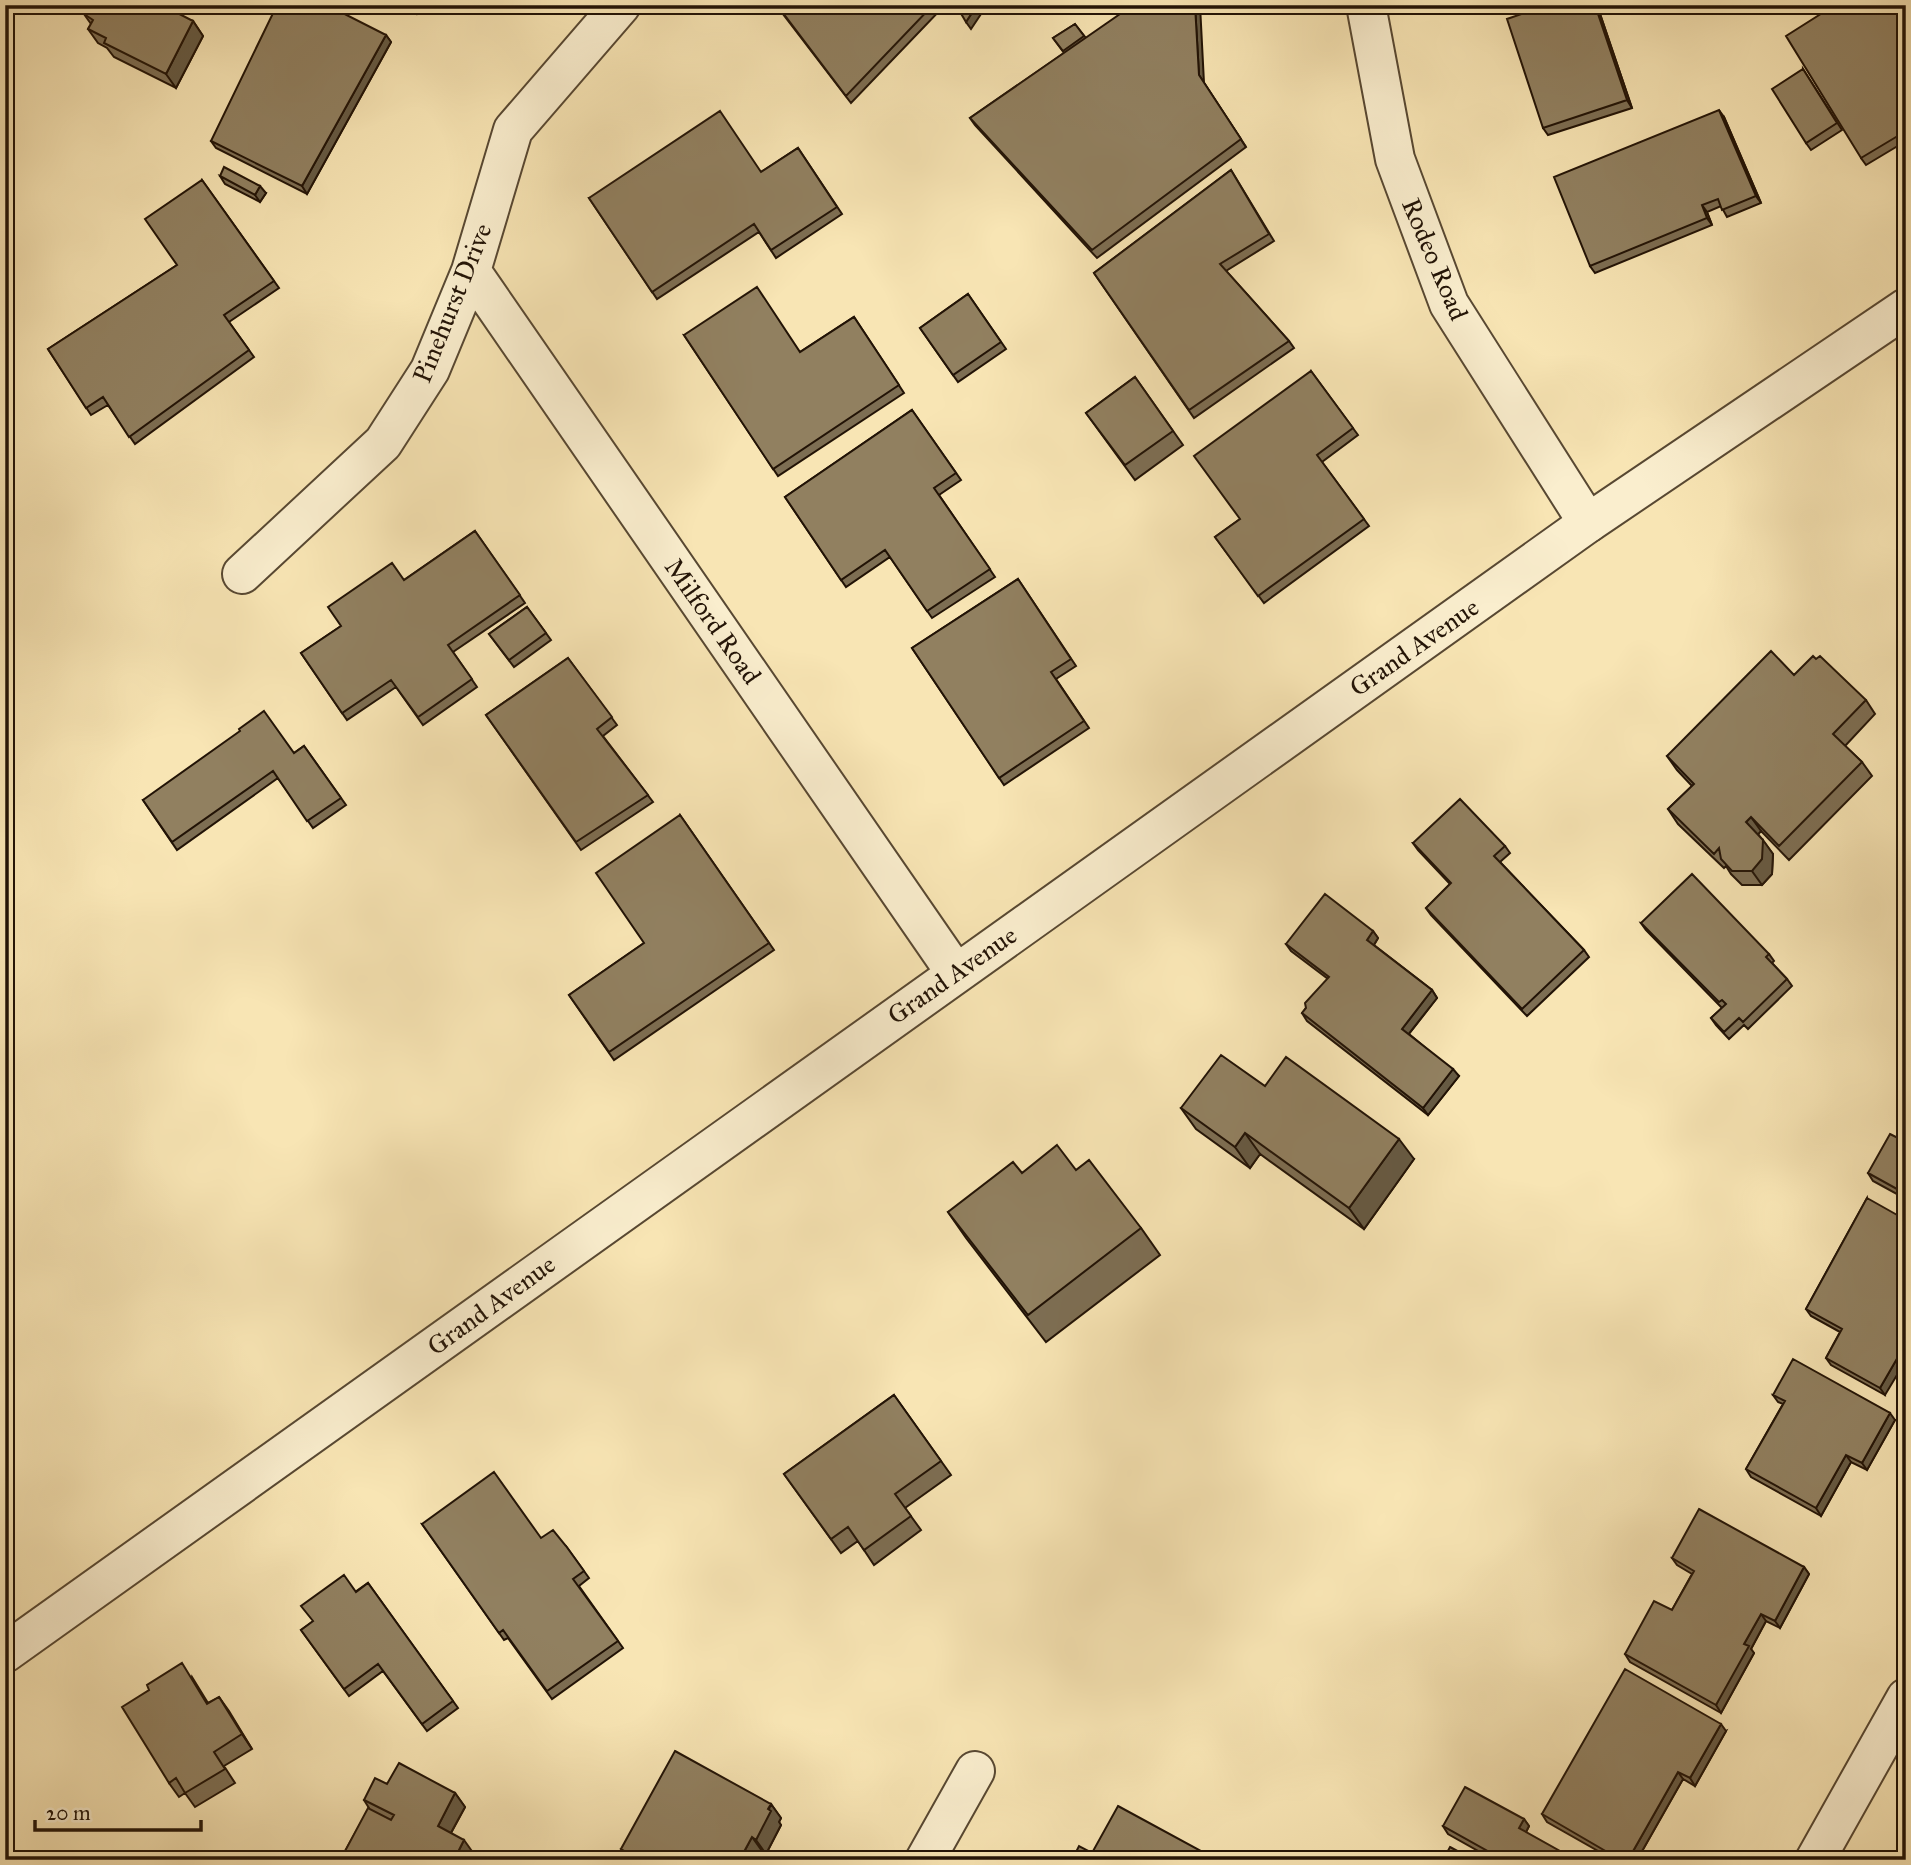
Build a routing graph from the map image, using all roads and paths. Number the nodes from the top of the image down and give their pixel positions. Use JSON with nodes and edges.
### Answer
{"nodes":[{"id":1,"x":621,"y":5,"type":"edge"},
{"id":2,"x":1366,"y":5,"type":"edge"},
{"id":3,"x":471,"y":271,"type":"junction"},
{"id":4,"x":1906,"y":309,"type":"edge"},
{"id":5,"x":1588,"y":523,"type":"junction"},
{"id":6,"x":242,"y":574,"type":"dead end"},
{"id":7,"x":955,"y":972,"type":"junction"},
{"id":8,"x":5,"y":1653,"type":"edge"},
{"id":9,"x":1906,"y":1698,"type":"edge"},
{"id":10,"x":975,"y":1771,"type":"dead end"},
{"id":11,"x":925,"y":1860,"type":"edge"},
{"id":12,"x":1815,"y":1860,"type":"edge"}],
"edges":[{"from":1,"to":3,"type":"street","name":"Pinehurst Drive"},
{"from":2,"to":5,"type":"street","name":"Rodeo Road"},
{"from":3,"to":6,"type":"street","name":"Pinehurst Drive"},
{"from":3,"to":7,"type":"street","name":"Milford Road"},
{"from":4,"to":5,"type":"street","name":"Grand Avenue"},
{"from":5,"to":7,"type":"street","name":"Grand Avenue"},
{"from":7,"to":8,"type":"street","name":"Grand Avenue"},
{"from":9,"to":12,"type":"street"},
{"from":10,"to":11,"type":"street"}]}
